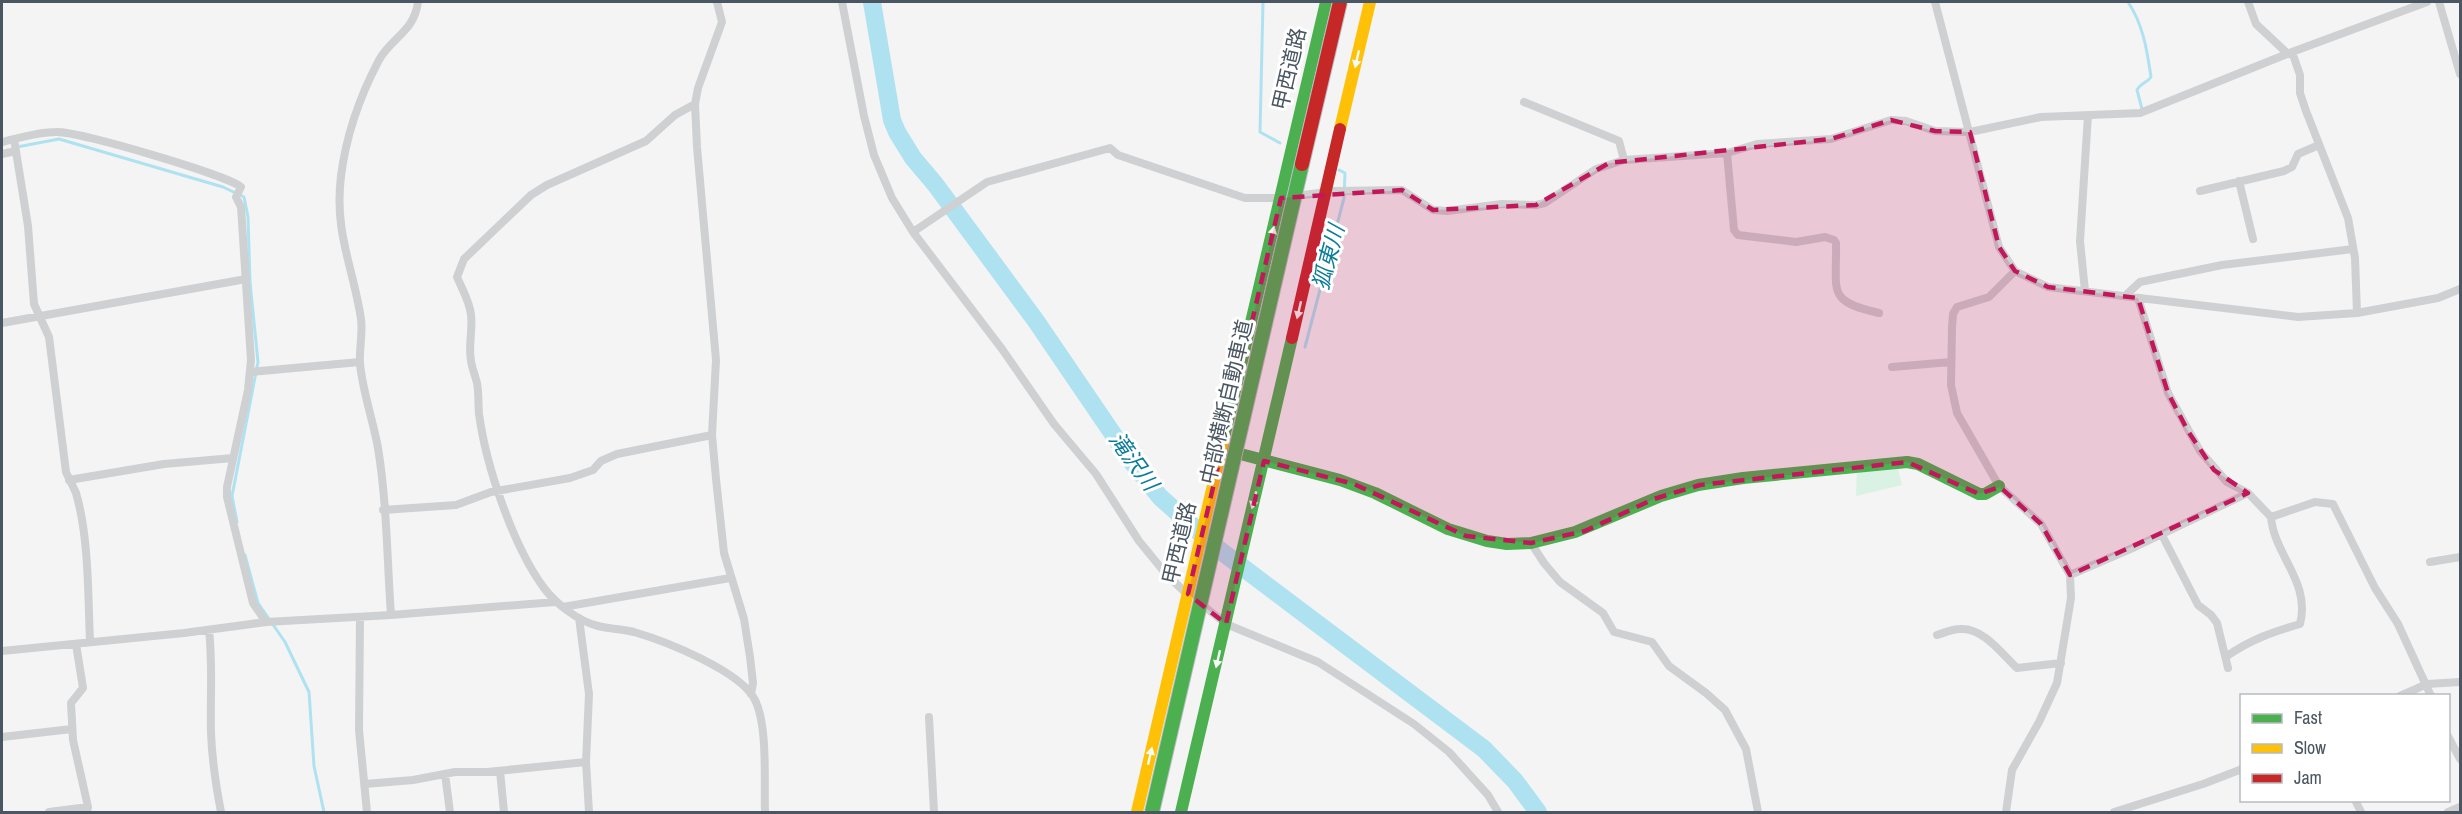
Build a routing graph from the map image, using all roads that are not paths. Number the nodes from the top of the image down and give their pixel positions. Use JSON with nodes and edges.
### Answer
{"nodes":[{"id":1,"x":418,"y":2,"type":"edge"},
{"id":2,"x":717,"y":2,"type":"edge"},
{"id":3,"x":842,"y":2,"type":"edge"},
{"id":4,"x":1326,"y":2,"type":"edge"},
{"id":5,"x":1340,"y":2,"type":"edge"},
{"id":6,"x":1370,"y":2,"type":"edge"},
{"id":7,"x":1935,"y":2,"type":"edge"},
{"id":8,"x":2248,"y":2,"type":"edge"},
{"id":9,"x":2427,"y":2,"type":"edge"},
{"id":10,"x":2439,"y":2,"type":"edge"},
{"id":11,"x":2290,"y":53,"type":"junction"},
{"id":12,"x":2460,"y":74,"type":"edge"},
{"id":13,"x":1524,"y":102,"type":"dead end"},
{"id":14,"x":695,"y":104,"type":"junction"},
{"id":15,"x":2088,"y":115,"type":"junction"},
{"id":16,"x":1970,"y":132,"type":"junction"},
{"id":17,"x":2,"y":142,"type":"edge"},
{"id":18,"x":2319,"y":145,"type":"junction"},
{"id":19,"x":15,"y":146,"type":"junction"},
{"id":20,"x":1726,"y":153,"type":"junction"},
{"id":21,"x":2,"y":154,"type":"edge"},
{"id":22,"x":1624,"y":160,"type":"junction"},
{"id":23,"x":2240,"y":182,"type":"junction"},
{"id":24,"x":2200,"y":191,"type":"dead end"},
{"id":25,"x":1330,"y":192,"type":"junction"},
{"id":26,"x":1281,"y":198,"type":"junction"},
{"id":27,"x":913,"y":232,"type":"junction"},
{"id":28,"x":2253,"y":239,"type":"dead end"},
{"id":29,"x":2354,"y":249,"type":"junction"},
{"id":30,"x":2015,"y":271,"type":"junction"},
{"id":31,"x":246,"y":279,"type":"junction"},
{"id":32,"x":2460,"y":290,"type":"edge"},
{"id":33,"x":2085,"y":291,"type":"junction"},
{"id":34,"x":2125,"y":296,"type":"junction"},
{"id":35,"x":2138,"y":298,"type":"junction"},
{"id":36,"x":1879,"y":313,"type":"dead end"},
{"id":37,"x":2357,"y":313,"type":"junction"},
{"id":38,"x":39,"y":317,"type":"junction"},
{"id":39,"x":2,"y":323,"type":"edge"},
{"id":40,"x":360,"y":362,"type":"junction"},
{"id":41,"x":1951,"y":362,"type":"junction"},
{"id":42,"x":1892,"y":367,"type":"dead end"},
{"id":43,"x":254,"y":372,"type":"junction"},
{"id":44,"x":712,"y":435,"type":"junction"},
{"id":45,"x":1222,"y":449,"type":"junction"},
{"id":46,"x":233,"y":458,"type":"junction"},
{"id":47,"x":1264,"y":461,"type":"junction"},
{"id":48,"x":69,"y":480,"type":"junction"},
{"id":49,"x":1999,"y":486,"type":"junction"},
{"id":50,"x":499,"y":490,"type":"junction"},
{"id":51,"x":2248,"y":493,"type":"junction"},
{"id":52,"x":383,"y":510,"type":"junction"},
{"id":53,"x":2271,"y":517,"type":"junction"},
{"id":54,"x":2162,"y":534,"type":"junction"},
{"id":55,"x":1531,"y":543,"type":"junction"},
{"id":56,"x":2460,"y":557,"type":"edge"},
{"id":57,"x":2430,"y":562,"type":"dead end"},
{"id":58,"x":2070,"y":575,"type":"junction"},
{"id":59,"x":730,"y":578,"type":"junction"},
{"id":60,"x":1188,"y":594,"type":"junction"},
{"id":61,"x":555,"y":602,"type":"junction"},
{"id":62,"x":563,"y":607,"type":"junction"},
{"id":63,"x":391,"y":615,"type":"junction"},
{"id":64,"x":360,"y":617,"type":"junction"},
{"id":65,"x":579,"y":618,"type":"junction"},
{"id":66,"x":271,"y":622,"type":"junction"},
{"id":67,"x":1226,"y":624,"type":"junction"},
{"id":68,"x":209,"y":630,"type":"junction"},
{"id":69,"x":1937,"y":635,"type":"dead end"},
{"id":70,"x":90,"y":642,"type":"junction"},
{"id":71,"x":76,"y":644,"type":"junction"},
{"id":72,"x":2,"y":651,"type":"edge"},
{"id":73,"x":2227,"y":656,"type":"junction"},
{"id":74,"x":2061,"y":663,"type":"junction"},
{"id":75,"x":2228,"y":668,"type":"dead end"},
{"id":76,"x":2460,"y":682,"type":"edge"},
{"id":77,"x":2427,"y":684,"type":"junction"},
{"id":78,"x":751,"y":694,"type":"junction"},
{"id":79,"x":2404,"y":694,"type":"edge"},
{"id":80,"x":2430,"y":694,"type":"edge"},
{"id":81,"x":929,"y":717,"type":"dead end"},
{"id":82,"x":72,"y":729,"type":"junction"},
{"id":83,"x":2,"y":737,"type":"edge"},
{"id":84,"x":2450,"y":740,"type":"edge"},
{"id":85,"x":2460,"y":759,"type":"edge"},
{"id":86,"x":586,"y":762,"type":"junction"},
{"id":87,"x":2240,"y":769,"type":"edge"},
{"id":88,"x":500,"y":771,"type":"junction"},
{"id":89,"x":445,"y":774,"type":"junction"},
{"id":90,"x":365,"y":784,"type":"junction"},
{"id":91,"x":2460,"y":807,"type":"edge"},
{"id":92,"x":87,"y":810,"type":"edge"},
{"id":93,"x":49,"y":813,"type":"edge"},
{"id":94,"x":221,"y":813,"type":"edge"},
{"id":95,"x":367,"y":813,"type":"edge"},
{"id":96,"x":450,"y":813,"type":"edge"},
{"id":97,"x":504,"y":813,"type":"edge"},
{"id":98,"x":589,"y":813,"type":"edge"},
{"id":99,"x":765,"y":813,"type":"edge"},
{"id":100,"x":934,"y":813,"type":"edge"},
{"id":101,"x":1137,"y":813,"type":"edge"},
{"id":102,"x":1152,"y":813,"type":"edge"},
{"id":103,"x":1181,"y":813,"type":"edge"},
{"id":104,"x":1498,"y":813,"type":"edge"},
{"id":105,"x":1758,"y":813,"type":"edge"},
{"id":106,"x":2006,"y":813,"type":"edge"},
{"id":107,"x":2114,"y":813,"type":"edge"},
{"id":108,"x":2448,"y":813,"type":"edge"}],
"edges":[{"from":1,"to":40,"type":"street"},
{"from":2,"to":14,"type":"street"},
{"from":3,"to":27,"type":"street"},
{"from":4,"to":26,"type":"main road","name":"甲西道路"},
{"from":5,"to":102,"type":"main road","name":"中部横断自動車道","bridge":true},
{"from":6,"to":25,"type":"main road","one_way":true},
{"from":7,"to":16,"type":"street"},
{"from":8,"to":11,"type":"street"},
{"from":9,"to":11,"type":"street"},
{"from":10,"to":12,"type":"street"},
{"from":11,"to":15,"type":"street"},
{"from":11,"to":18,"type":"street"},
{"from":13,"to":22,"type":"street"},
{"from":14,"to":44,"type":"street"},
{"from":14,"to":50,"type":"street"},
{"from":15,"to":16,"type":"street"},
{"from":15,"to":33,"type":"street"},
{"from":16,"to":20,"type":"street"},
{"from":16,"to":30,"type":"street"},
{"from":17,"to":19,"type":"street"},
{"from":18,"to":23,"type":"street"},
{"from":18,"to":29,"type":"street"},
{"from":19,"to":21,"type":"street"},
{"from":19,"to":31,"type":"street"},
{"from":19,"to":38,"type":"street"},
{"from":20,"to":22,"type":"street"},
{"from":20,"to":36,"type":"street"},
{"from":22,"to":25,"type":"street"},
{"from":23,"to":24,"type":"street"},
{"from":23,"to":28,"type":"street"},
{"from":25,"to":26,"type":"street"},
{"from":25,"to":47,"type":"main road","one_way":true},
{"from":26,"to":27,"type":"street"},
{"from":45,"to":26,"type":"main road","name":"甲西道路","one_way":true},
{"from":27,"to":60,"type":"street"},
{"from":29,"to":34,"type":"street"},
{"from":29,"to":37,"type":"street"},
{"from":30,"to":33,"type":"street"},
{"from":30,"to":41,"type":"street"},
{"from":31,"to":38,"type":"street"},
{"from":31,"to":43,"type":"street"},
{"from":32,"to":37,"type":"street"},
{"from":33,"to":34,"type":"street"},
{"from":34,"to":35,"type":"street"},
{"from":35,"to":37,"type":"street"},
{"from":35,"to":51,"type":"street"},
{"from":38,"to":39,"type":"street"},
{"from":38,"to":48,"type":"street"},
{"from":40,"to":43,"type":"street"},
{"from":40,"to":52,"type":"street"},
{"from":41,"to":42,"type":"street"},
{"from":41,"to":49,"type":"street"},
{"from":43,"to":46,"type":"street"},
{"from":44,"to":50,"type":"street"},
{"from":44,"to":59,"type":"street"},
{"from":45,"to":47,"type":"main road"},
{"from":45,"to":60,"type":"main road","name":"甲西道路"},
{"from":46,"to":48,"type":"street"},
{"from":46,"to":66,"type":"street"},
{"from":47,"to":55,"type":"main road"},
{"from":47,"to":67,"type":"main road","one_way":true},
{"from":48,"to":70,"type":"street"},
{"from":49,"to":55,"type":"main road"},
{"from":49,"to":58,"type":"street"},
{"from":50,"to":52,"type":"street"},
{"from":50,"to":61,"type":"street"},
{"from":51,"to":53,"type":"street"},
{"from":51,"to":54,"type":"street"},
{"from":52,"to":63,"type":"street"},
{"from":53,"to":73,"type":"street"},
{"from":53,"to":77,"type":"street"},
{"from":54,"to":58,"type":"street"},
{"from":54,"to":73,"type":"street"},
{"from":55,"to":105,"type":"street"},
{"from":56,"to":57,"type":"street"},
{"from":58,"to":74,"type":"street"},
{"from":59,"to":62,"type":"street"},
{"from":59,"to":78,"type":"street"},
{"from":60,"to":67,"type":"street"},
{"from":101,"to":60,"type":"main road","name":"甲西道路","one_way":true},
{"from":61,"to":62,"type":"street"},
{"from":61,"to":63,"type":"street"},
{"from":62,"to":65,"type":"street"},
{"from":63,"to":64,"type":"street"},
{"from":64,"to":66,"type":"street"},
{"from":64,"to":90,"type":"street"},
{"from":65,"to":78,"type":"street"},
{"from":65,"to":86,"type":"street"},
{"from":66,"to":68,"type":"street"},
{"from":67,"to":103,"type":"main road","one_way":true},
{"from":67,"to":104,"type":"street"},
{"from":68,"to":70,"type":"street"},
{"from":68,"to":94,"type":"street"},
{"from":69,"to":74,"type":"street"},
{"from":70,"to":71,"type":"street"},
{"from":71,"to":72,"type":"street"},
{"from":71,"to":82,"type":"street"},
{"from":73,"to":75,"type":"street"},
{"from":74,"to":106,"type":"street"},
{"from":76,"to":77,"type":"street"},
{"from":77,"to":79,"type":"street"},
{"from":77,"to":80,"type":"street"},
{"from":78,"to":99,"type":"street"},
{"from":81,"to":100,"type":"street"},
{"from":82,"to":83,"type":"street"},
{"from":82,"to":92,"type":"street"},
{"from":84,"to":85,"type":"street"},
{"from":86,"to":88,"type":"street"},
{"from":86,"to":98,"type":"street"},
{"from":87,"to":107,"type":"street"},
{"from":88,"to":89,"type":"street"},
{"from":88,"to":97,"type":"street"},
{"from":89,"to":90,"type":"street"},
{"from":89,"to":96,"type":"street"},
{"from":90,"to":95,"type":"street"},
{"from":91,"to":108,"type":"street"},
{"from":92,"to":93,"type":"street"}]}
